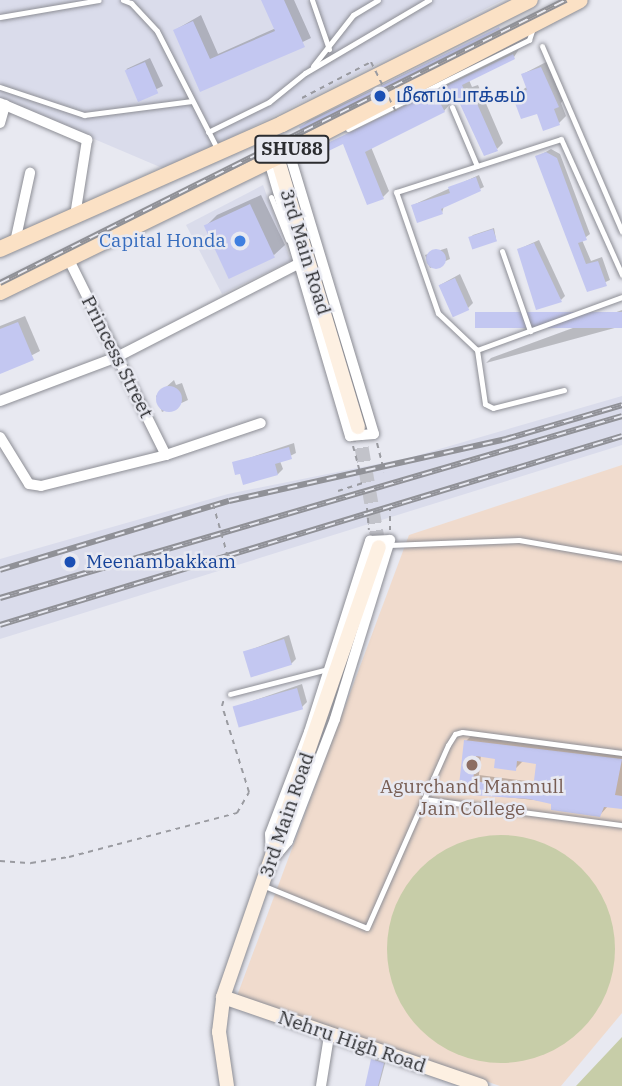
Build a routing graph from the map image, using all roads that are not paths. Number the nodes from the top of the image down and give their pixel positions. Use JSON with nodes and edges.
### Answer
{"nodes":[{"id":1,"x":99,"y":0,"type":"edge"},
{"id":2,"x":123,"y":0,"type":"edge"},
{"id":3,"x":312,"y":0,"type":"edge"},
{"id":4,"x":379,"y":0,"type":"edge"},
{"id":5,"x":429,"y":0,"type":"edge"},
{"id":6,"x":529,"y":0,"type":"edge"},
{"id":7,"x":580,"y":0,"type":"edge"},
{"id":8,"x":0,"y":17,"type":"edge"},
{"id":9,"x":542,"y":46,"type":"dead end"},
{"id":10,"x":329,"y":49,"type":"junction"},
{"id":11,"x":305,"y":73,"type":"junction"},
{"id":12,"x":0,"y":87,"type":"edge"},
{"id":13,"x":192,"y":101,"type":"junction"},
{"id":14,"x":3,"y":104,"type":"edge"},
{"id":15,"x":452,"y":107,"type":"dead end"},
{"id":16,"x":0,"y":122,"type":"edge"},
{"id":17,"x":208,"y":132,"type":"junction"},
{"id":18,"x":220,"y":153,"type":"junction"},
{"id":19,"x":283,"y":154,"type":"junction"},
{"id":20,"x":477,"y":166,"type":"junction"},
{"id":21,"x":30,"y":173,"type":"dead end"},
{"id":22,"x":271,"y":198,"type":"dead end"},
{"id":23,"x":75,"y":216,"type":"junction"},
{"id":24,"x":622,"y":232,"type":"edge"},
{"id":25,"x":15,"y":242,"type":"junction"},
{"id":26,"x":0,"y":249,"type":"edge"},
{"id":27,"x":502,"y":251,"type":"dead end"},
{"id":28,"x":68,"y":258,"type":"junction"},
{"id":29,"x":298,"y":265,"type":"junction"},
{"id":30,"x":622,"y":275,"type":"edge"},
{"id":31,"x":0,"y":292,"type":"edge"},
{"id":32,"x":622,"y":297,"type":"edge"},
{"id":33,"x":530,"y":331,"type":"junction"},
{"id":34,"x":477,"y":349,"type":"junction"},
{"id":35,"x":117,"y":357,"type":"junction"},
{"id":36,"x":564,"y":390,"type":"dead end"},
{"id":37,"x":0,"y":401,"type":"edge"},
{"id":38,"x":261,"y":423,"type":"dead end"},
{"id":39,"x":353,"y":434,"type":"junction"},
{"id":40,"x":0,"y":437,"type":"edge"},
{"id":41,"x":166,"y":455,"type":"junction"},
{"id":42,"x":382,"y":544,"type":"junction"},
{"id":43,"x":622,"y":558,"type":"edge"},
{"id":44,"x":329,"y":669,"type":"junction"},
{"id":45,"x":229,"y":694,"type":"road end"},
{"id":46,"x":622,"y":752,"type":"edge"},
{"id":47,"x":424,"y":799,"type":"junction"},
{"id":48,"x":622,"y":825,"type":"edge"},
{"id":49,"x":271,"y":861,"type":"junction"},
{"id":50,"x":262,"y":885,"type":"junction"},
{"id":51,"x":223,"y":997,"type":"junction"},
{"id":52,"x":329,"y":1036,"type":"junction"},
{"id":53,"x":447,"y":1080,"type":"edge"},
{"id":54,"x":228,"y":1086,"type":"edge"},
{"id":55,"x":321,"y":1086,"type":"edge"},
{"id":56,"x":481,"y":1086,"type":"edge"}],
"edges":[{"from":1,"to":8,"type":"lane"},
{"from":2,"to":13,"type":"lane"},
{"from":3,"to":10,"type":"lane"},
{"from":4,"to":10,"type":"lane"},
{"from":5,"to":11,"type":"lane"},
{"from":6,"to":18,"type":"main road","number":"SHU88"},
{"from":7,"to":19,"type":"main road","number":"SHU88"},
{"from":9,"to":24,"type":"lane"},
{"from":10,"to":11,"type":"lane"},
{"from":11,"to":17,"type":"lane"},
{"from":12,"to":13,"type":"lane"},
{"from":13,"to":17,"type":"lane"},
{"from":14,"to":16,"type":"street"},
{"from":14,"to":23,"type":"street"},
{"from":15,"to":20,"type":"lane"},
{"from":17,"to":18,"type":"lane"},
{"from":18,"to":23,"type":"main road","number":"SHU88"},
{"from":19,"to":28,"type":"main road","number":"SHU88"},
{"from":19,"to":29,"type":"street"},
{"from":19,"to":39,"type":"street","name":"3rd Main Road"},
{"from":19,"to":39,"type":"street"},
{"from":20,"to":30,"type":"lane"},
{"from":20,"to":34,"type":"lane"},
{"from":21,"to":25,"type":"street"},
{"from":22,"to":29,"type":"lane"},
{"from":23,"to":25,"type":"main road","number":"SHU88"},
{"from":25,"to":26,"type":"main road","number":"SHU88"},
{"from":27,"to":33,"type":"lane"},
{"from":28,"to":31,"type":"main road","number":"SHU88"},
{"from":28,"to":35,"type":"street","name":"Princess Street"},
{"from":29,"to":35,"type":"street"},
{"from":29,"to":39,"type":"street"},
{"from":32,"to":33,"type":"lane"},
{"from":33,"to":34,"type":"lane"},
{"from":34,"to":36,"type":"lane"},
{"from":35,"to":37,"type":"street"},
{"from":35,"to":41,"type":"street","name":"Princess Street"},
{"from":38,"to":41,"type":"street"},
{"from":40,"to":41,"type":"street"},
{"from":42,"to":43,"type":"lane"},
{"from":42,"to":44,"type":"street"},
{"from":42,"to":49,"type":"street","name":"3rd Main Road"},
{"from":44,"to":45,"type":"lane"},
{"from":44,"to":49,"type":"street"},
{"from":46,"to":47,"type":"lane"},
{"from":47,"to":48,"type":"lane"},
{"from":47,"to":50,"type":"lane"},
{"from":49,"to":50,"type":"street","name":"3rd Main Road"},
{"from":50,"to":51,"type":"street","name":"3rd Main Road"},
{"from":51,"to":52,"type":"street","name":"Nehru High Road"},
{"from":51,"to":54,"type":"street","name":"3rd Main Road"},
{"from":52,"to":53,"type":"street","name":"Nehru High Road"},
{"from":52,"to":55,"type":"street"},
{"from":53,"to":56,"type":"street","name":"Nehru High Road"}]}
